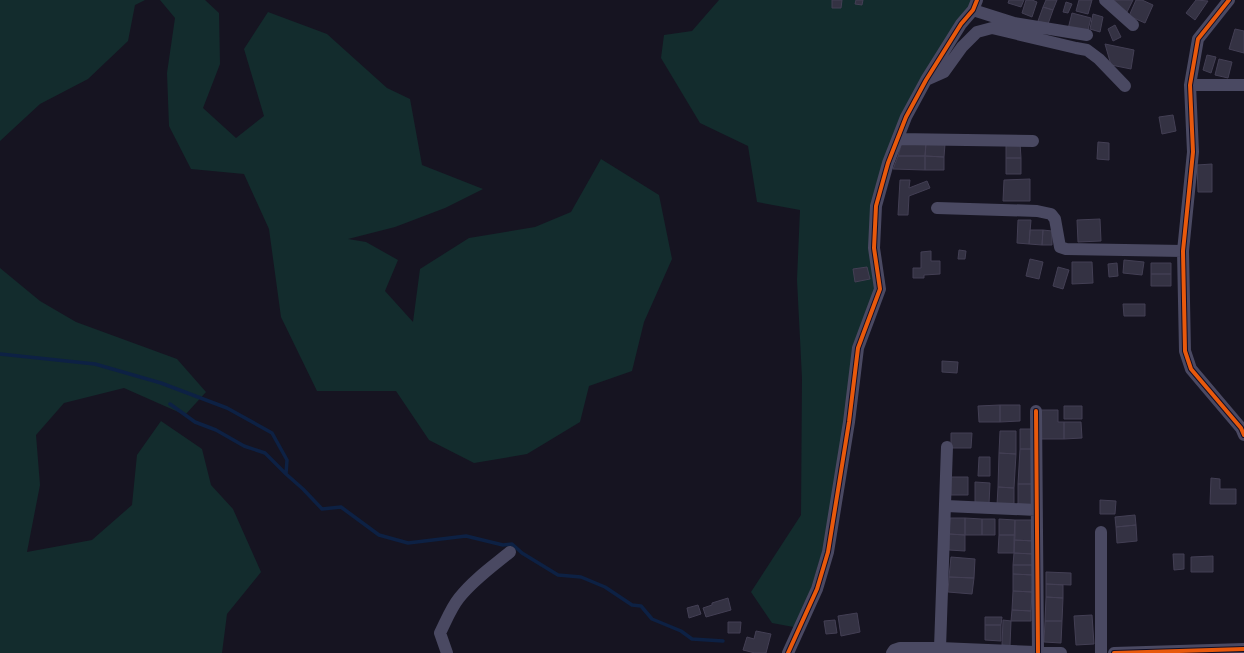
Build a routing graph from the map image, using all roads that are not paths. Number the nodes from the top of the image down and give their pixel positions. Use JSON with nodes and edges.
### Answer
{"nodes":[{"id":1,"x":1105,"y":0,"type":"edge"},
{"id":2,"x":1229,"y":0,"type":"edge"},
{"id":3,"x":975,"y":5,"type":"edge"},
{"id":4,"x":1133,"y":25,"type":"dead end"},
{"id":5,"x":1087,"y":35,"type":"dead end"},
{"id":6,"x":926,"y":80,"type":"junction"},
{"id":7,"x":1190,"y":85,"type":"junction"},
{"id":8,"x":1244,"y":85,"type":"edge"},
{"id":9,"x":1125,"y":86,"type":"dead end"},
{"id":10,"x":898,"y":139,"type":"junction"},
{"id":11,"x":1033,"y":141,"type":"dead end"},
{"id":12,"x":937,"y":208,"type":"dead end"},
{"id":13,"x":1183,"y":251,"type":"junction"},
{"id":14,"x":1036,"y":411,"type":"dead end"},
{"id":15,"x":1244,"y":435,"type":"edge"},
{"id":16,"x":947,"y":447,"type":"dead end"},
{"id":17,"x":946,"y":506,"type":"junction"},
{"id":18,"x":1036,"y":510,"type":"junction"},
{"id":19,"x":1101,"y":532,"type":"dead end"},
{"id":20,"x":510,"y":552,"type":"dead end"},
{"id":21,"x":940,"y":648,"type":"junction"},
{"id":22,"x":1244,"y":649,"type":"edge"},
{"id":23,"x":1038,"y":652,"type":"junction"},
{"id":24,"x":447,"y":653,"type":"edge"},
{"id":25,"x":788,"y":653,"type":"edge"},
{"id":26,"x":892,"y":653,"type":"edge"},
{"id":27,"x":1061,"y":653,"type":"edge"},
{"id":28,"x":1101,"y":653,"type":"edge"},
{"id":29,"x":1114,"y":653,"type":"edge"}],
"edges":[{"from":1,"to":4,"type":"street"},
{"from":2,"to":7,"type":"street"},
{"from":3,"to":5,"type":"street"},
{"from":3,"to":6,"type":"street"},
{"from":6,"to":9,"type":"street"},
{"from":6,"to":10,"type":"street"},
{"from":7,"to":8,"type":"street"},
{"from":7,"to":13,"type":"street"},
{"from":10,"to":11,"type":"street"},
{"from":10,"to":25,"type":"street"},
{"from":12,"to":13,"type":"street"},
{"from":13,"to":15,"type":"street"},
{"from":14,"to":18,"type":"street"},
{"from":16,"to":17,"type":"street"},
{"from":17,"to":18,"type":"street"},
{"from":17,"to":21,"type":"street"},
{"from":18,"to":23,"type":"street"},
{"from":19,"to":28,"type":"street"},
{"from":20,"to":24,"type":"street"},
{"from":21,"to":23,"type":"street"},
{"from":21,"to":26,"type":"street"},
{"from":22,"to":29,"type":"street"},
{"from":23,"to":27,"type":"street"}]}
